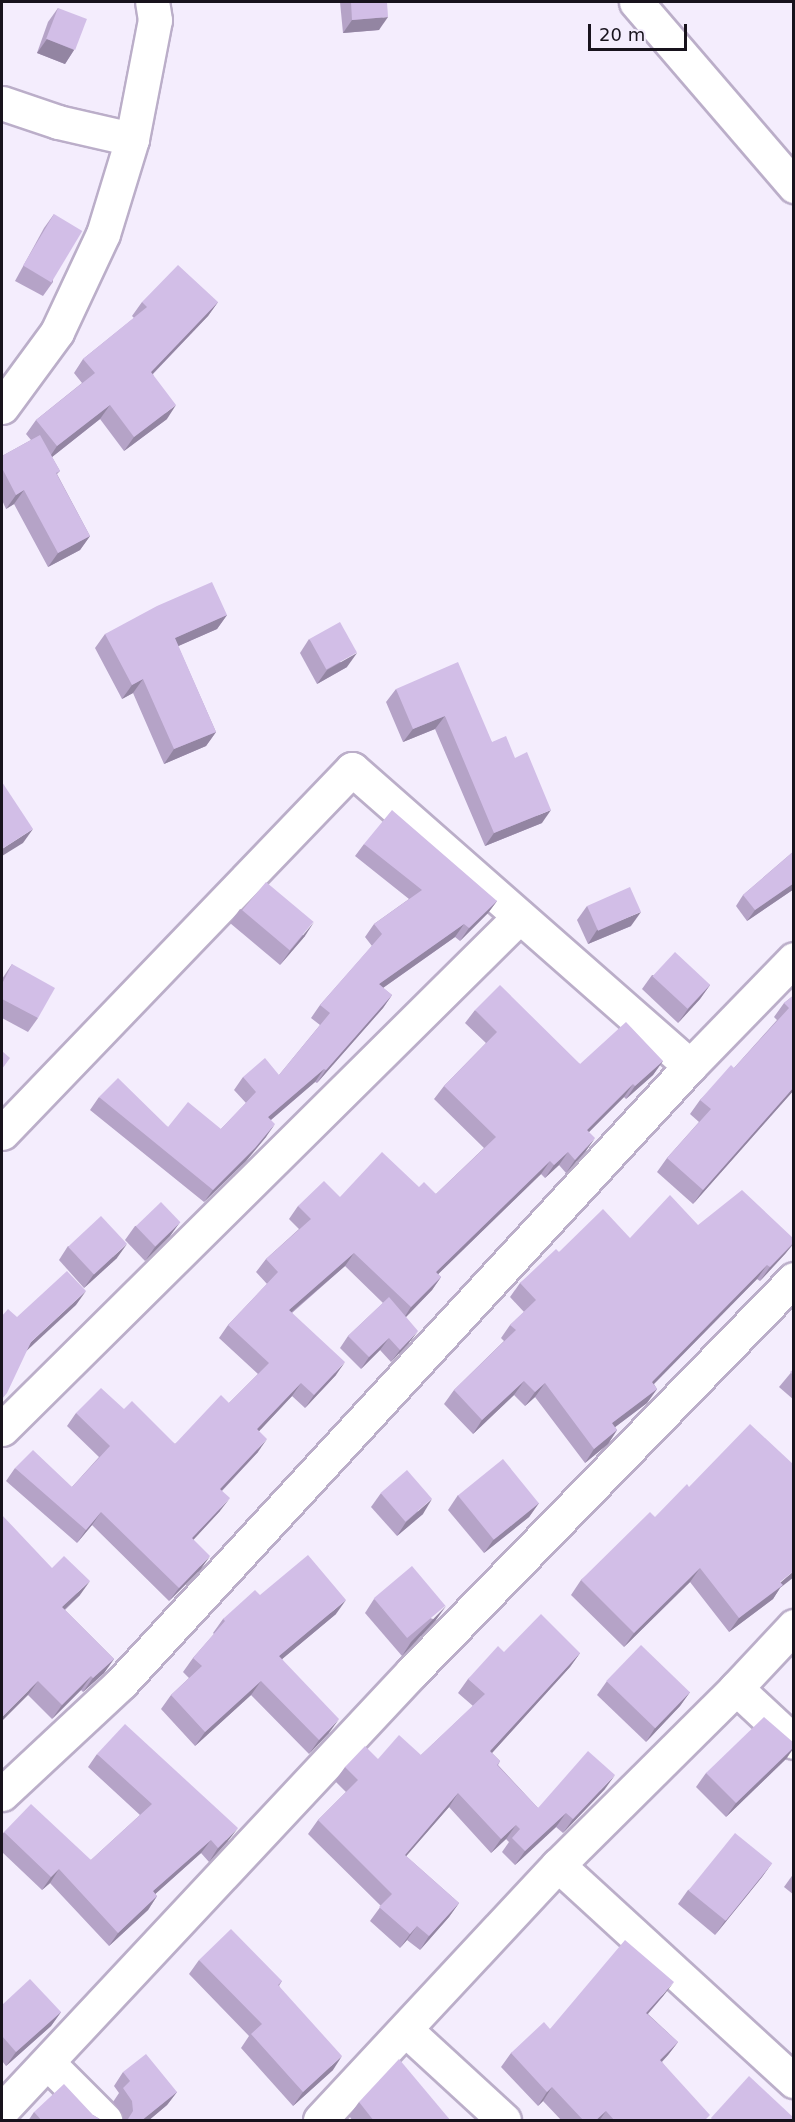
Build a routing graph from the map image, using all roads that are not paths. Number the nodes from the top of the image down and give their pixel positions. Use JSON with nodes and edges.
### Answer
{"nodes":[{"id":1,"x":152,"y":2,"type":"edge"},
{"id":2,"x":636,"y":2,"type":"edge"},
{"id":3,"x":2,"y":103,"type":"edge"},
{"id":4,"x":132,"y":139,"type":"junction"},
{"id":5,"x":794,"y":186,"type":"edge"},
{"id":6,"x":2,"y":407,"type":"edge"},
{"id":7,"x":519,"y":916,"type":"junction"},
{"id":8,"x":794,"y":959,"type":"edge"},
{"id":9,"x":690,"y":1066,"type":"junction"},
{"id":10,"x":2,"y":1133,"type":"edge"},
{"id":11,"x":794,"y":1279,"type":"edge"},
{"id":12,"x":2,"y":1429,"type":"edge"},
{"id":13,"x":794,"y":1626,"type":"edge"},
{"id":14,"x":736,"y":1688,"type":"junction"},
{"id":15,"x":794,"y":1742,"type":"edge"},
{"id":16,"x":2,"y":1794,"type":"edge"},
{"id":17,"x":558,"y":1865,"type":"junction"},
{"id":18,"x":406,"y":2030,"type":"junction"},
{"id":19,"x":48,"y":2063,"type":"junction"},
{"id":20,"x":794,"y":2081,"type":"edge"},
{"id":21,"x":2,"y":2110,"type":"edge"},
{"id":22,"x":105,"y":2121,"type":"edge"},
{"id":23,"x":320,"y":2121,"type":"edge"},
{"id":24,"x":504,"y":2121,"type":"edge"}],
"edges":[{"from":1,"to":4,"type":"street"},
{"from":2,"to":5,"type":"street"},
{"from":3,"to":4,"type":"street"},
{"from":4,"to":6,"type":"street"},
{"from":7,"to":9,"type":"street"},
{"from":7,"to":10,"type":"street"},
{"from":7,"to":12,"type":"street"},
{"from":8,"to":9,"type":"street"},
{"from":9,"to":16,"type":"street"},
{"from":11,"to":19,"type":"street"},
{"from":13,"to":14,"type":"street"},
{"from":14,"to":15,"type":"street"},
{"from":14,"to":17,"type":"street"},
{"from":17,"to":18,"type":"street"},
{"from":17,"to":20,"type":"street"},
{"from":18,"to":23,"type":"street"},
{"from":18,"to":24,"type":"street"},
{"from":19,"to":21,"type":"street"},
{"from":19,"to":22,"type":"street"}]}
